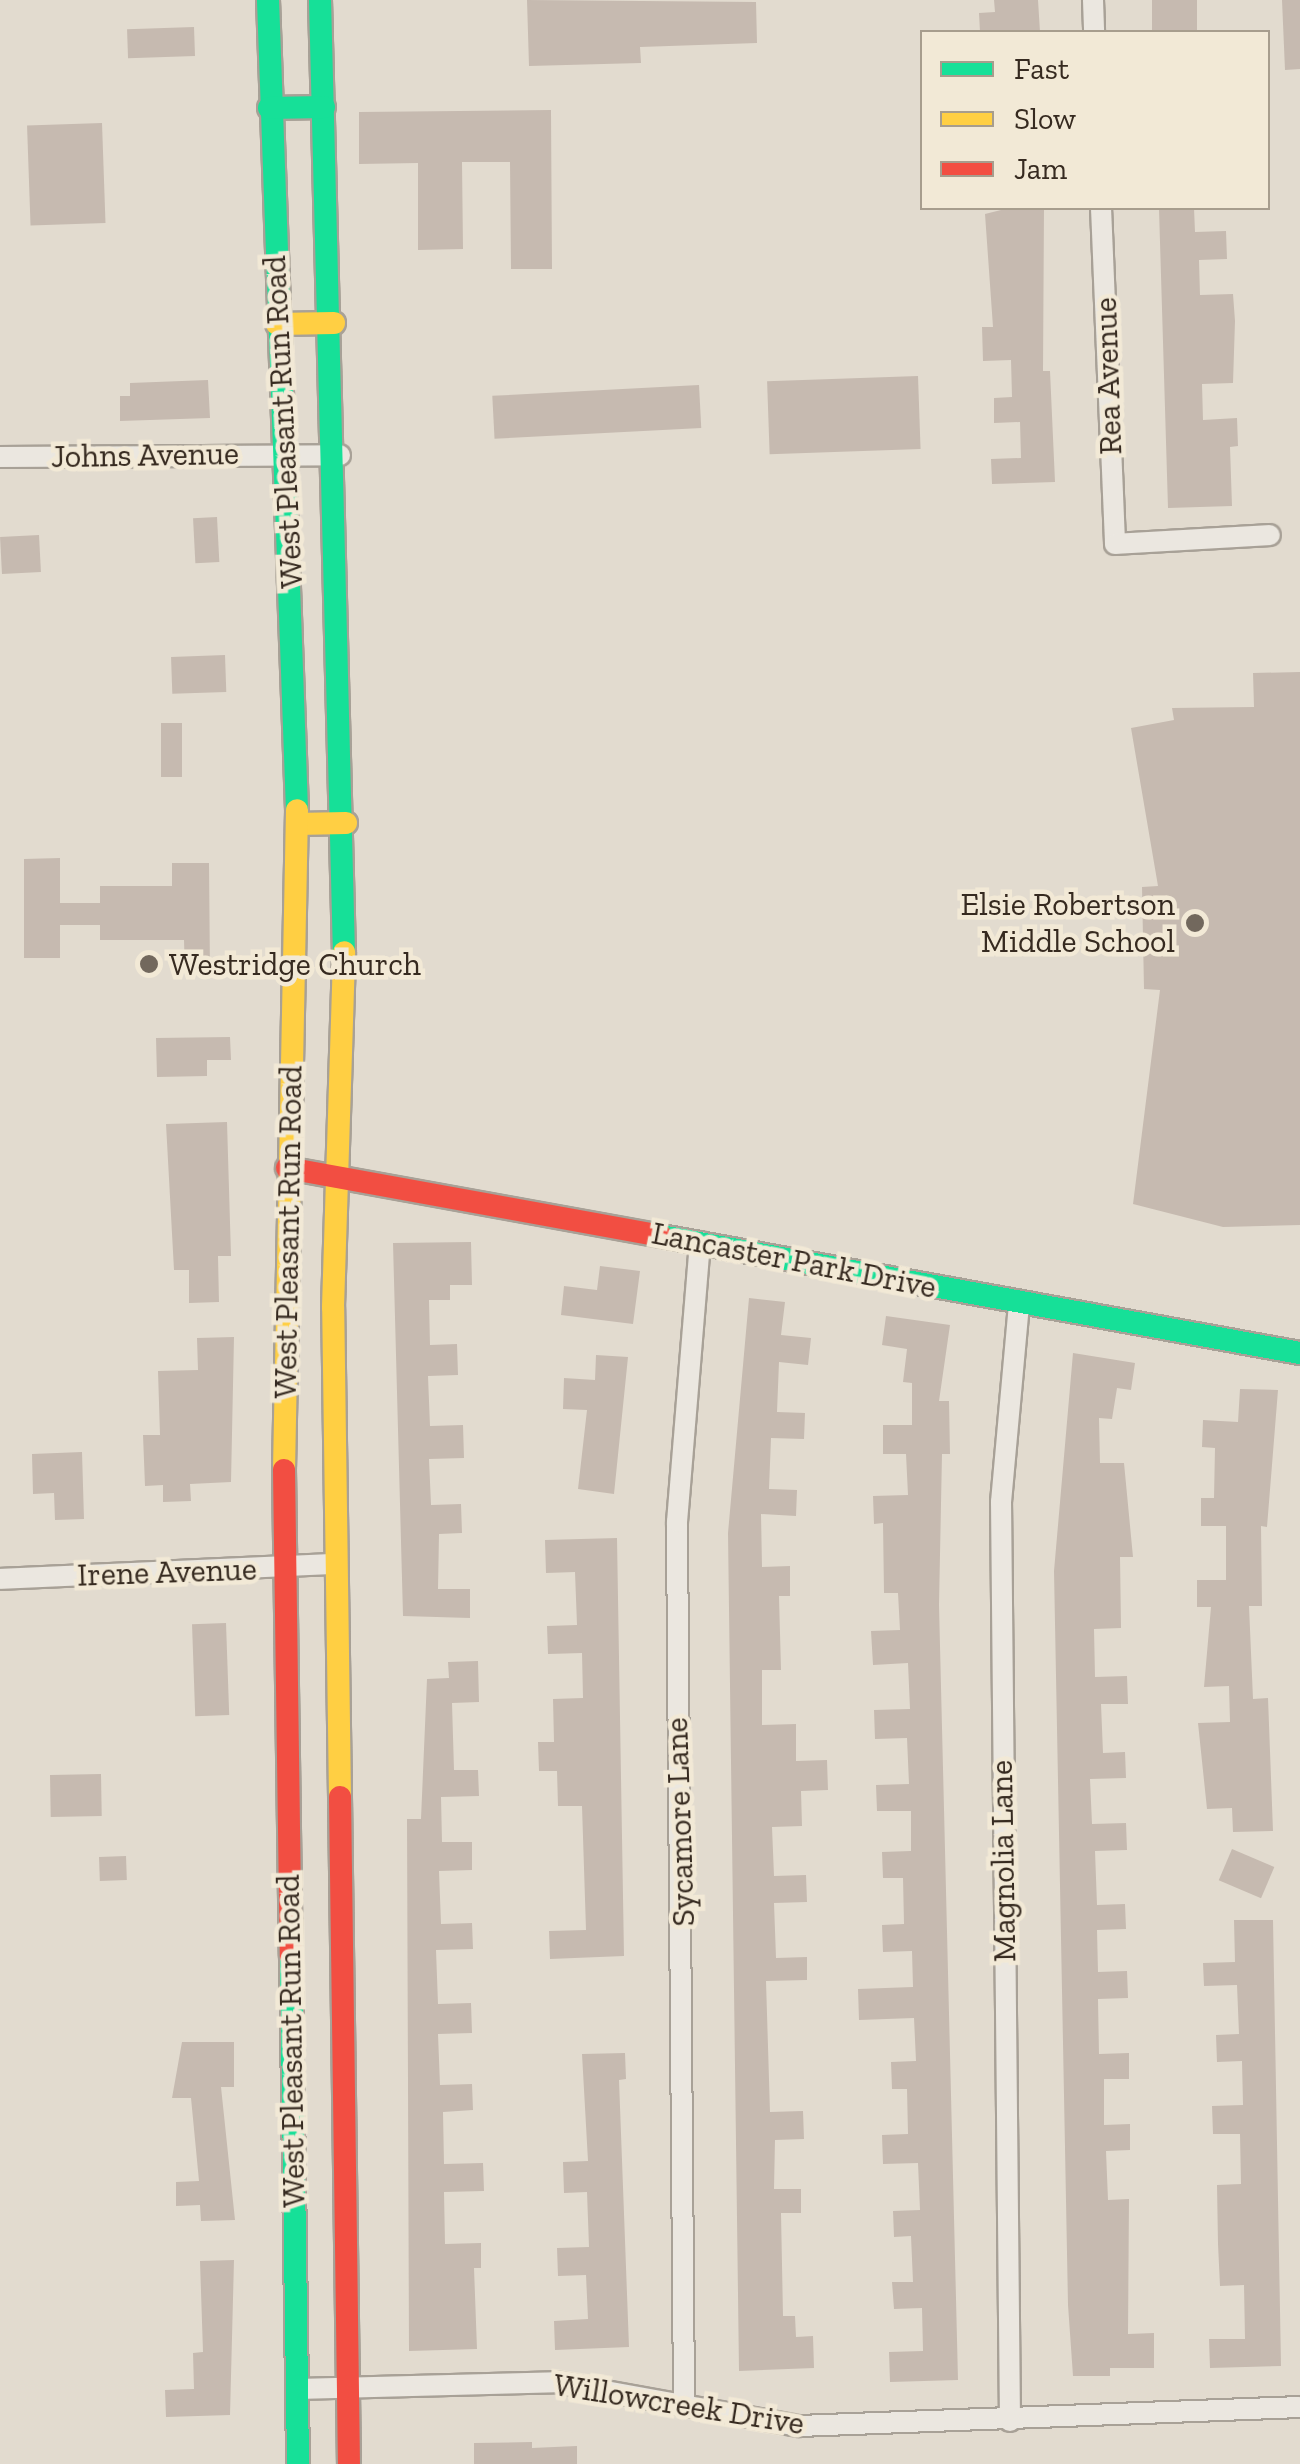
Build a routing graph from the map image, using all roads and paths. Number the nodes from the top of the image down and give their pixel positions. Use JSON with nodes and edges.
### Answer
{"nodes":[{"id":1,"x":268,"y":0,"type":"edge"},
{"id":2,"x":320,"y":0,"type":"edge"},
{"id":3,"x":1093,"y":0,"type":"edge"},
{"id":4,"x":1094,"y":30,"type":"edge"},
{"id":5,"x":324,"y":107,"type":"junction"},
{"id":6,"x":269,"y":108,"type":"junction"},
{"id":7,"x":1101,"y":210,"type":"edge"},
{"id":8,"x":334,"y":323,"type":"junction"},
{"id":9,"x":277,"y":324,"type":"junction"},
{"id":10,"x":289,"y":453,"type":"junction"},
{"id":11,"x":340,"y":455,"type":"junction"},
{"id":12,"x":0,"y":457,"type":"edge"},
{"id":13,"x":1270,"y":534,"type":"dead end"},
{"id":14,"x":297,"y":824,"type":"junction"},
{"id":15,"x":346,"y":824,"type":"junction"},
{"id":16,"x":287,"y":1168,"type":"junction"},
{"id":17,"x":335,"y":1171,"type":"junction"},
{"id":18,"x":700,"y":1242,"type":"junction"},
{"id":19,"x":1019,"y":1303,"type":"junction"},
{"id":20,"x":1300,"y":1353,"type":"edge"},
{"id":21,"x":333,"y":1564,"type":"junction"},
{"id":22,"x":285,"y":1567,"type":"junction"},
{"id":23,"x":0,"y":1579,"type":"edge"},
{"id":24,"x":348,"y":2389,"type":"junction"},
{"id":25,"x":297,"y":2390,"type":"junction"},
{"id":26,"x":684,"y":2403,"type":"junction"},
{"id":27,"x":1300,"y":2407,"type":"edge"},
{"id":28,"x":1010,"y":2421,"type":"junction"},
{"id":29,"x":298,"y":2464,"type":"edge"},
{"id":30,"x":349,"y":2464,"type":"edge"}],
"edges":[{"from":1,"to":6,"type":"main road","name":"West Pleasant Run Road"},
{"from":2,"to":5,"type":"main road","name":"West Pleasant Run Road"},
{"from":3,"to":4,"type":"street"},
{"from":5,"to":6,"type":"main road"},
{"from":5,"to":8,"type":"main road","name":"West Pleasant Run Road"},
{"from":6,"to":9,"type":"main road","name":"West Pleasant Run Road"},
{"from":7,"to":13,"type":"street","name":"Rea Avenue"},
{"from":8,"to":9,"type":"main road"},
{"from":8,"to":11,"type":"main road","name":"West Pleasant Run Road"},
{"from":9,"to":10,"type":"main road","name":"West Pleasant Run Road"},
{"from":10,"to":11,"type":"street","name":"Johns Avenue"},
{"from":10,"to":12,"type":"street","name":"Johns Avenue"},
{"from":10,"to":14,"type":"main road","name":"West Pleasant Run Road"},
{"from":11,"to":15,"type":"main road","name":"West Pleasant Run Road"},
{"from":14,"to":15,"type":"main road"},
{"from":14,"to":16,"type":"main road","name":"West Pleasant Run Road"},
{"from":15,"to":17,"type":"main road","name":"West Pleasant Run Road"},
{"from":16,"to":17,"type":"main road","name":"Lancaster Park Drive"},
{"from":16,"to":22,"type":"main road","name":"West Pleasant Run Road"},
{"from":17,"to":18,"type":"main road","name":"Lancaster Park Drive"},
{"from":17,"to":21,"type":"main road","name":"West Pleasant Run Road"},
{"from":18,"to":19,"type":"main road","name":"Lancaster Park Drive"},
{"from":18,"to":26,"type":"street","name":"Sycamore Lane"},
{"from":19,"to":20,"type":"main road","name":"Lancaster Park Drive"},
{"from":19,"to":28,"type":"street","name":"Magnolia Lane"},
{"from":21,"to":22,"type":"street","name":"Irene Avenue"},
{"from":21,"to":24,"type":"main road","name":"West Pleasant Run Road"},
{"from":22,"to":23,"type":"street","name":"Irene Avenue"},
{"from":22,"to":25,"type":"main road","name":"West Pleasant Run Road"},
{"from":24,"to":25,"type":"street","name":"Willowcreek Drive"},
{"from":24,"to":26,"type":"street","name":"Willowcreek Drive"},
{"from":24,"to":30,"type":"main road","name":"West Pleasant Run Road"},
{"from":25,"to":29,"type":"main road","name":"West Pleasant Run Road"},
{"from":26,"to":28,"type":"street","name":"Willowcreek Drive"},
{"from":27,"to":28,"type":"street","name":"Willowcreek Drive"}]}
